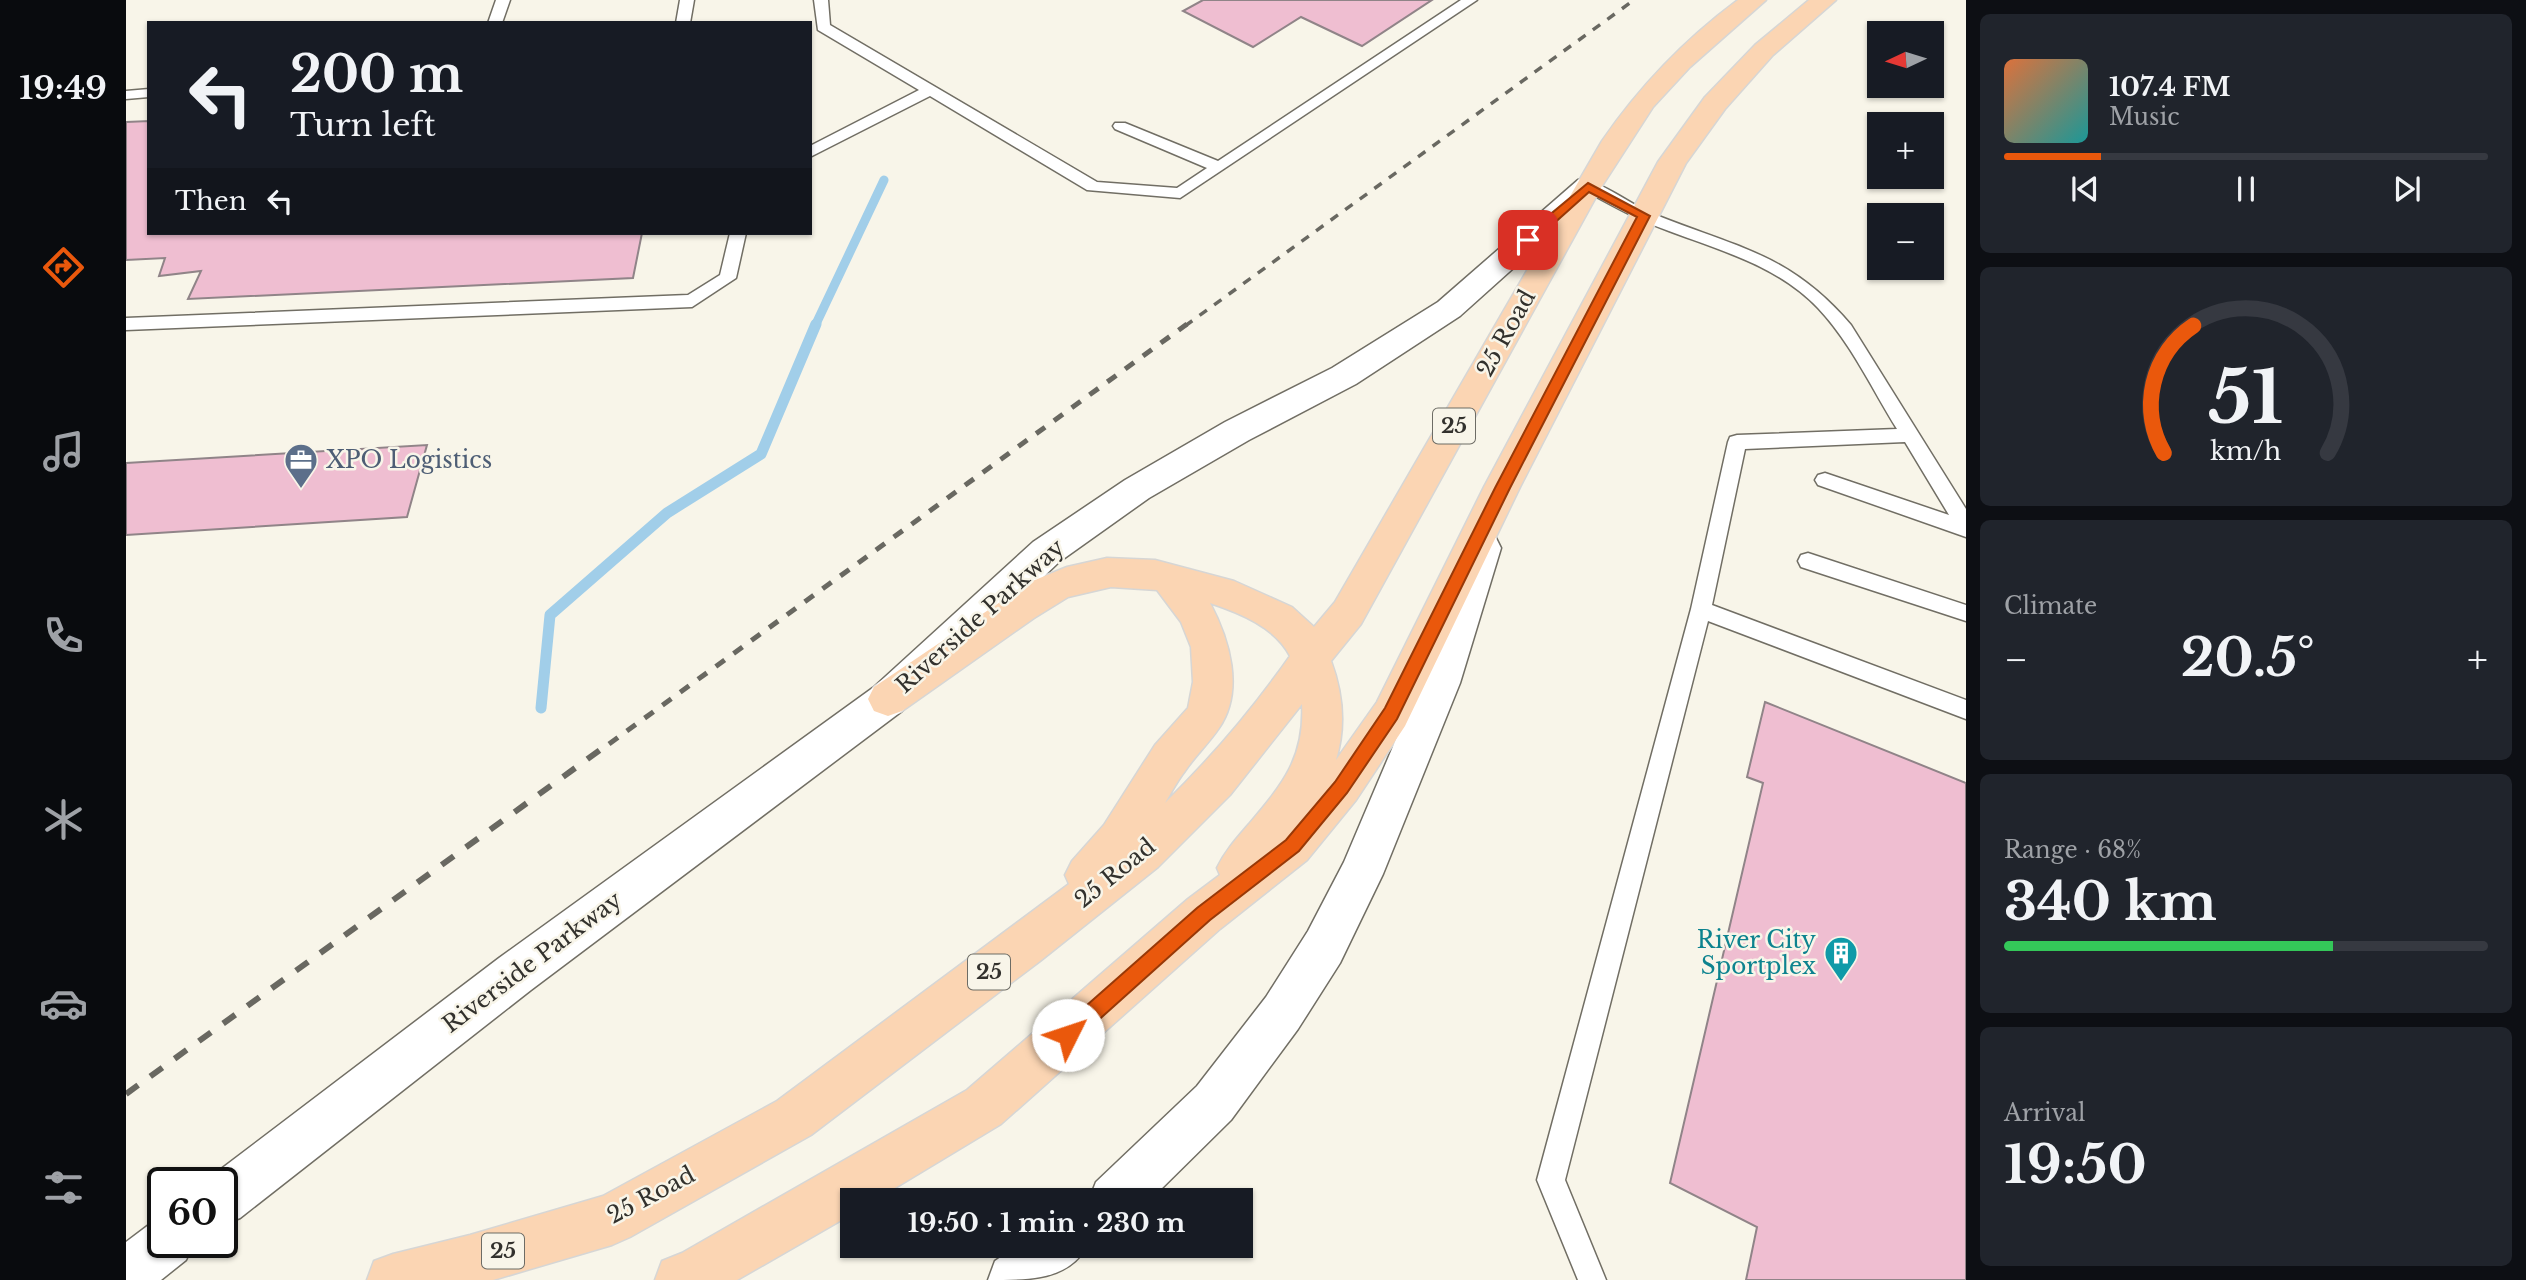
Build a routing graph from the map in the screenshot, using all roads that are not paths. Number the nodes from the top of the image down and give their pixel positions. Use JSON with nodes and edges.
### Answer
{"nodes":[{"id":1,"x":503,"y":0,"type":"edge"},
{"id":2,"x":687,"y":0,"type":"edge"},
{"id":3,"x":821,"y":0,"type":"edge"},
{"id":4,"x":1470,"y":0,"type":"edge"},
{"id":5,"x":1754,"y":0,"type":"edge"},
{"id":6,"x":1824,"y":0,"type":"edge"},
{"id":7,"x":496,"y":21,"type":"edge"},
{"id":8,"x":683,"y":21,"type":"edge"},
{"id":9,"x":931,"y":90,"type":"junction"},
{"id":10,"x":147,"y":93,"type":"edge"},
{"id":11,"x":126,"y":95,"type":"edge"},
{"id":12,"x":1120,"y":126,"type":"dead end"},
{"id":13,"x":812,"y":151,"type":"edge"},
{"id":14,"x":1219,"y":167,"type":"junction"},
{"id":15,"x":1588,"y":186,"type":"junction"},
{"id":16,"x":1644,"y":216,"type":"junction"},
{"id":17,"x":738,"y":235,"type":"edge"},
{"id":18,"x":126,"y":324,"type":"edge"},
{"id":19,"x":1910,"y":435,"type":"junction"},
{"id":20,"x":1825,"y":480,"type":"dead end"},
{"id":21,"x":1502,"y":488,"type":"junction"},
{"id":22,"x":1966,"y":527,"type":"edge"},
{"id":23,"x":1808,"y":561,"type":"dead end"},
{"id":24,"x":1170,"y":580,"type":"junction"},
{"id":25,"x":1701,"y":609,"type":"junction"},
{"id":26,"x":1966,"y":613,"type":"edge"},
{"id":27,"x":1310,"y":659,"type":"junction"},
{"id":28,"x":888,"y":699,"type":"junction"},
{"id":29,"x":1966,"y":710,"type":"edge"},
{"id":30,"x":1204,"y":914,"type":"junction"},
{"id":31,"x":1024,"y":946,"type":"junction"},
{"id":32,"x":238,"y":1188,"type":"edge"},
{"id":33,"x":1126,"y":1188,"type":"edge"},
{"id":34,"x":147,"y":1258,"type":"edge"},
{"id":35,"x":1044,"y":1258,"type":"edge"},
{"id":36,"x":126,"y":1275,"type":"edge"},
{"id":37,"x":393,"y":1280,"type":"edge"},
{"id":38,"x":681,"y":1280,"type":"edge"},
{"id":39,"x":1014,"y":1280,"type":"edge"},
{"id":40,"x":1592,"y":1280,"type":"edge"}],
"edges":[{"from":1,"to":7,"type":"lane"},
{"from":2,"to":8,"type":"lane"},
{"from":3,"to":9,"type":"lane"},
{"from":4,"to":14,"type":"lane"},
{"from":5,"to":15,"type":"main road","name":"Riverside Parkway"},
{"from":6,"to":16,"type":"main road"},
{"from":9,"to":13,"type":"lane"},
{"from":9,"to":14,"type":"lane"},
{"from":10,"to":11,"type":"lane"},
{"from":12,"to":14,"type":"lane"},
{"from":15,"to":16,"type":"lane"},
{"from":15,"to":27,"type":"main road","name":"25 Road","number":"25"},
{"from":15,"to":28,"type":"main road","name":"Riverside Parkway"},
{"from":16,"to":19,"type":"lane"},
{"from":16,"to":21,"type":"main road"},
{"from":17,"to":18,"type":"lane"},
{"from":19,"to":22,"type":"lane"},
{"from":19,"to":25,"type":"lane"},
{"from":20,"to":22,"type":"lane"},
{"from":21,"to":30,"type":"main road"},
{"from":21,"to":33,"type":"main road"},
{"from":23,"to":26,"type":"lane"},
{"from":24,"to":27,"type":"main road"},
{"from":24,"to":28,"type":"main road"},
{"from":24,"to":31,"type":"main road"},
{"from":25,"to":29,"type":"lane"},
{"from":25,"to":40,"type":"lane"},
{"from":27,"to":30,"type":"main road"},
{"from":27,"to":31,"type":"main road","name":"25 Road","number":"25"},
{"from":28,"to":32,"type":"main road","name":"Riverside Parkway"},
{"from":30,"to":38,"type":"main road"},
{"from":31,"to":37,"type":"main road","name":"25 Road","number":"25"},
{"from":34,"to":36,"type":"main road"},
{"from":35,"to":39,"type":"main road"}]}
